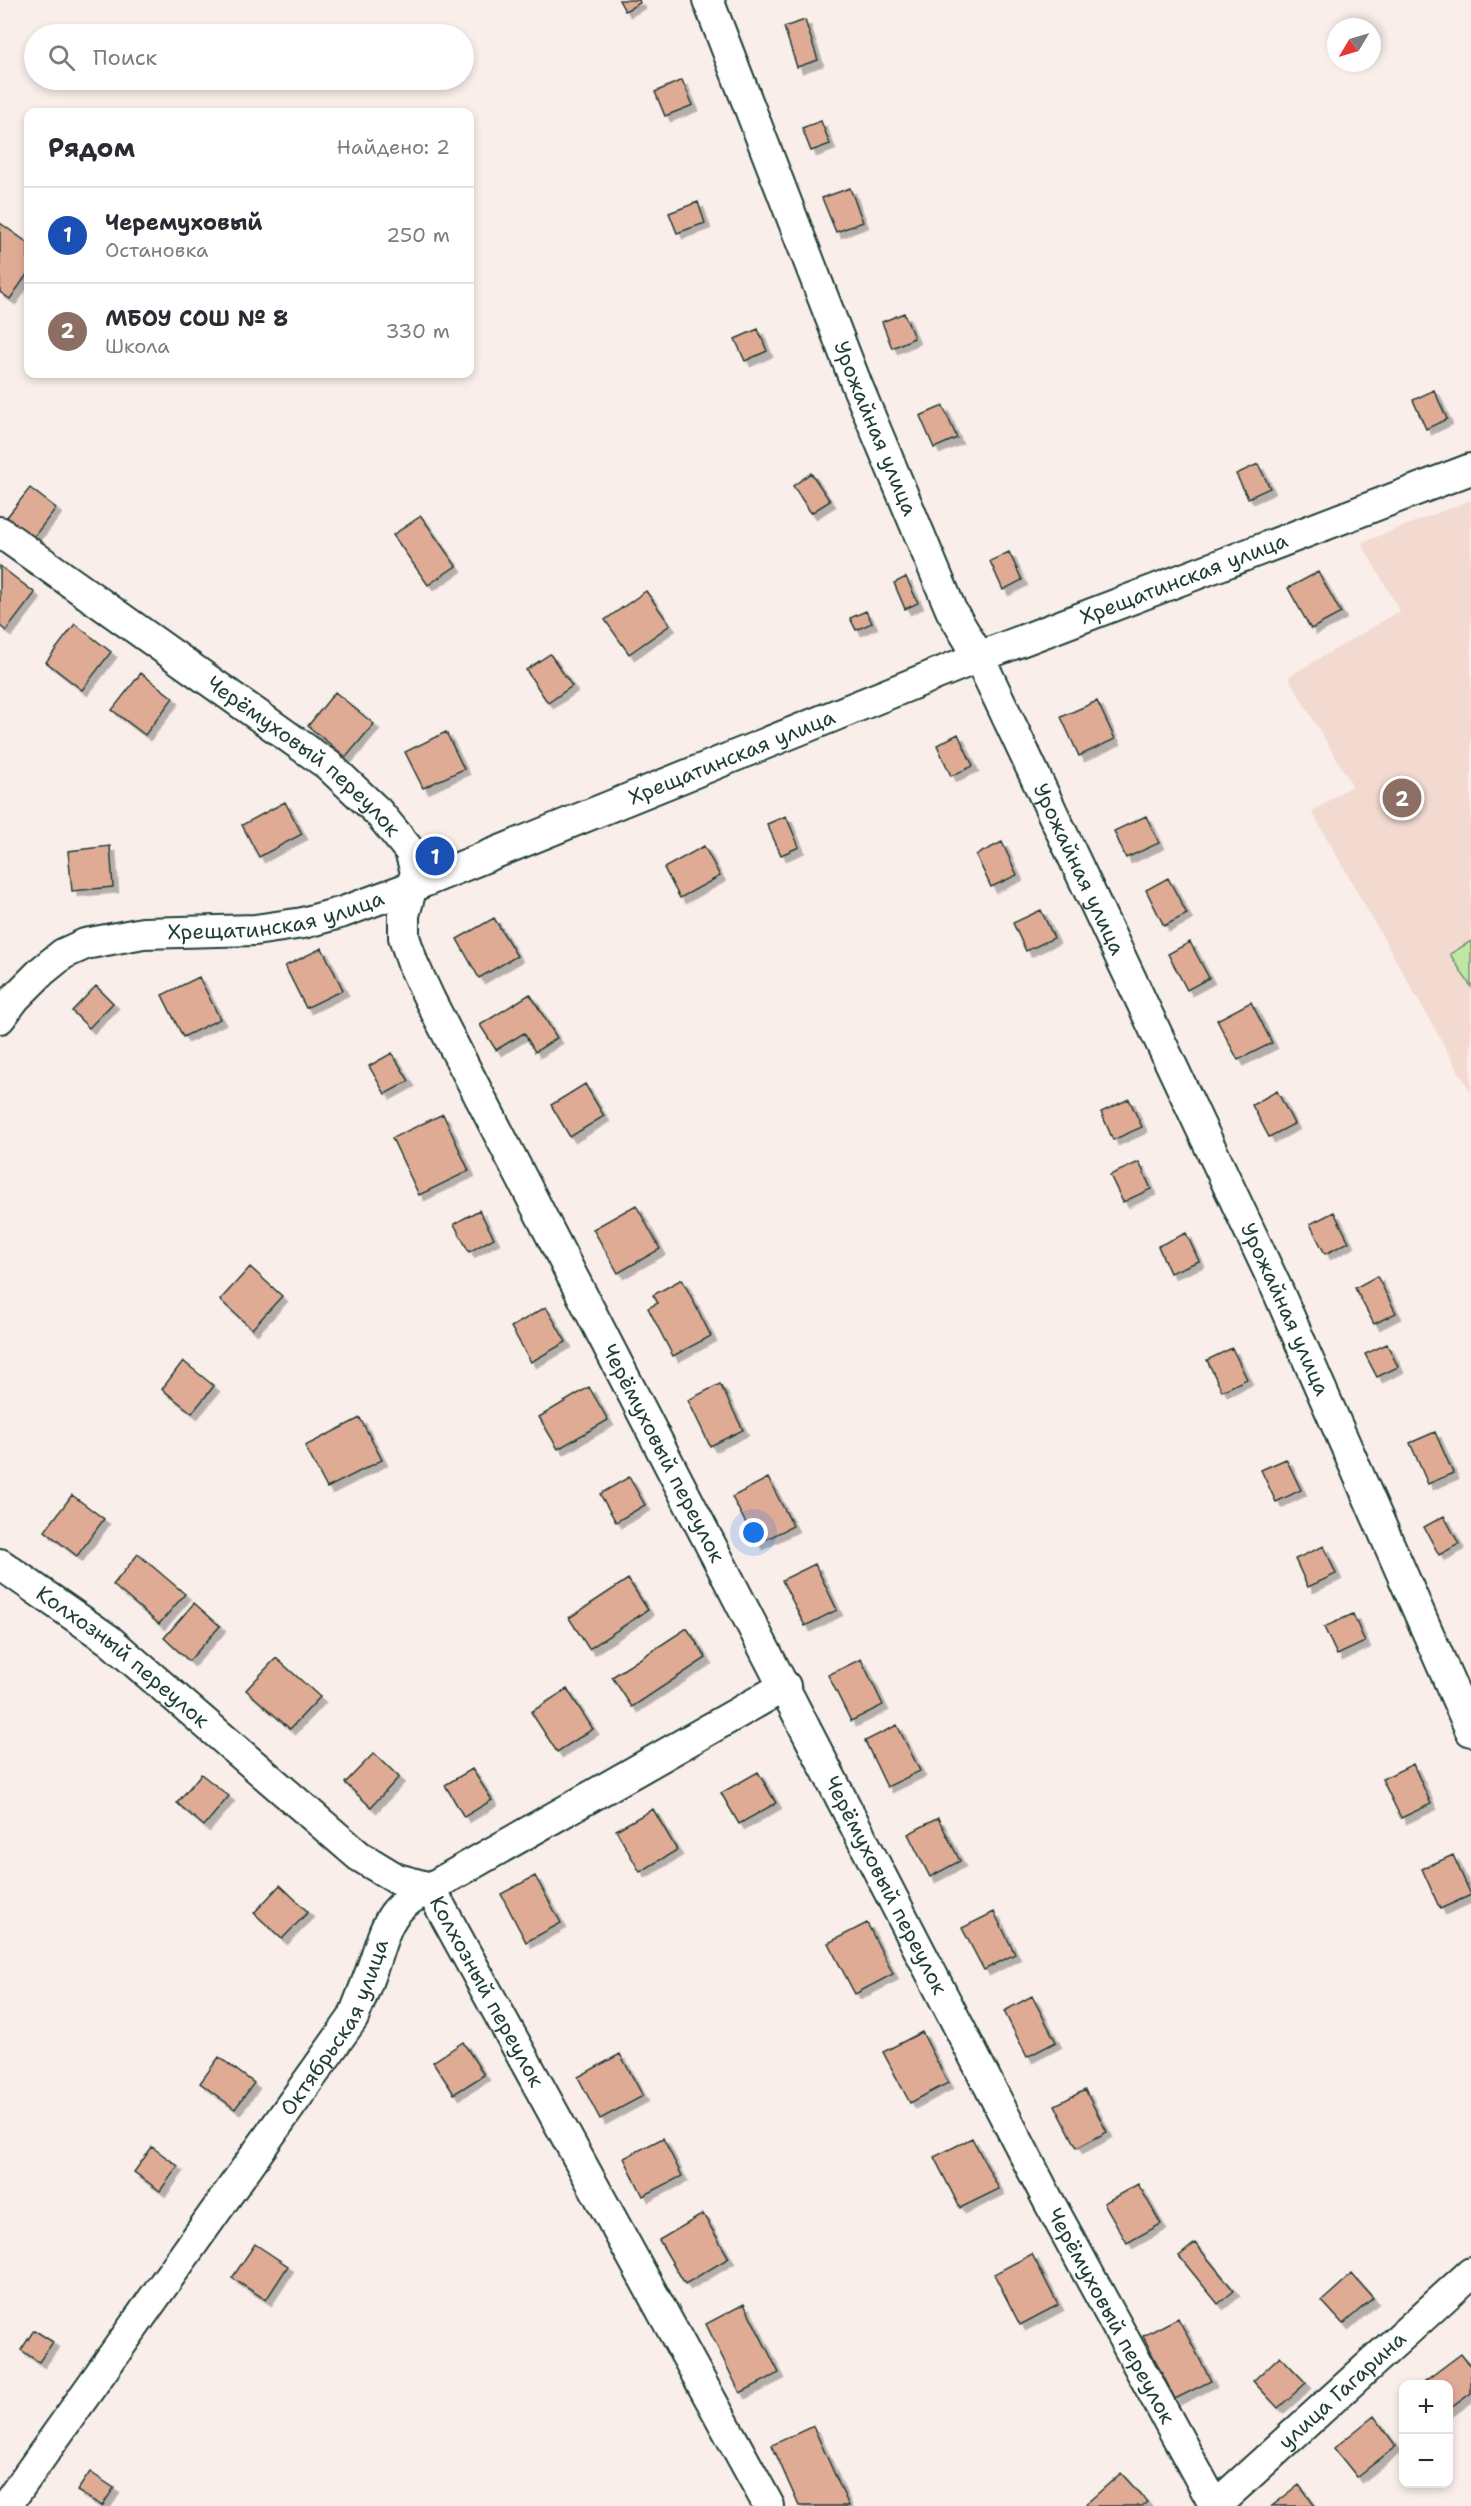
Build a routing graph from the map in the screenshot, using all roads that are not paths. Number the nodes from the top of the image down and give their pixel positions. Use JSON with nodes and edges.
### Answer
{"nodes":[{"id":1,"x":708,"y":0,"type":"edge"},
{"id":2,"x":1471,"y":469,"type":"edge"},
{"id":3,"x":0,"y":532,"type":"edge"},
{"id":4,"x":978,"y":657,"type":"junction"},
{"id":5,"x":411,"y":887,"type":"junction"},
{"id":6,"x":0,"y":1018,"type":"edge"},
{"id":7,"x":0,"y":1564,"type":"edge"},
{"id":8,"x":785,"y":1686,"type":"junction"},
{"id":9,"x":1471,"y":1731,"type":"edge"},
{"id":10,"x":430,"y":1888,"type":"junction"},
{"id":11,"x":1471,"y":2273,"type":"edge"},
{"id":12,"x":6,"y":2506,"type":"edge"},
{"id":13,"x":769,"y":2506,"type":"edge"},
{"id":14,"x":1215,"y":2506,"type":"edge"}],
"edges":[{"from":1,"to":4,"type":"street","name":"Урожайная улица"},
{"from":2,"to":4,"type":"street","name":"Хрещатинская улица"},
{"from":3,"to":5,"type":"street","name":"Черёмуховый переулок"},
{"from":4,"to":5,"type":"street","name":"Хрещатинская улица"},
{"from":4,"to":9,"type":"street","name":"Урожайная улица"},
{"from":5,"to":6,"type":"street","name":"Хрещатинская улица"},
{"from":5,"to":8,"type":"street","name":"Черёмуховый переулок"},
{"from":7,"to":10,"type":"street","name":"Колхозный переулок"},
{"from":8,"to":10,"type":"street","name":"Октябрьская улица"},
{"from":8,"to":14,"type":"street","name":"Черёмуховый переулок"},
{"from":10,"to":12,"type":"street","name":"Октябрьская улица"},
{"from":10,"to":13,"type":"street","name":"Колхозный переулок"},
{"from":11,"to":14,"type":"street","name":"улица Гагарина"}]}
